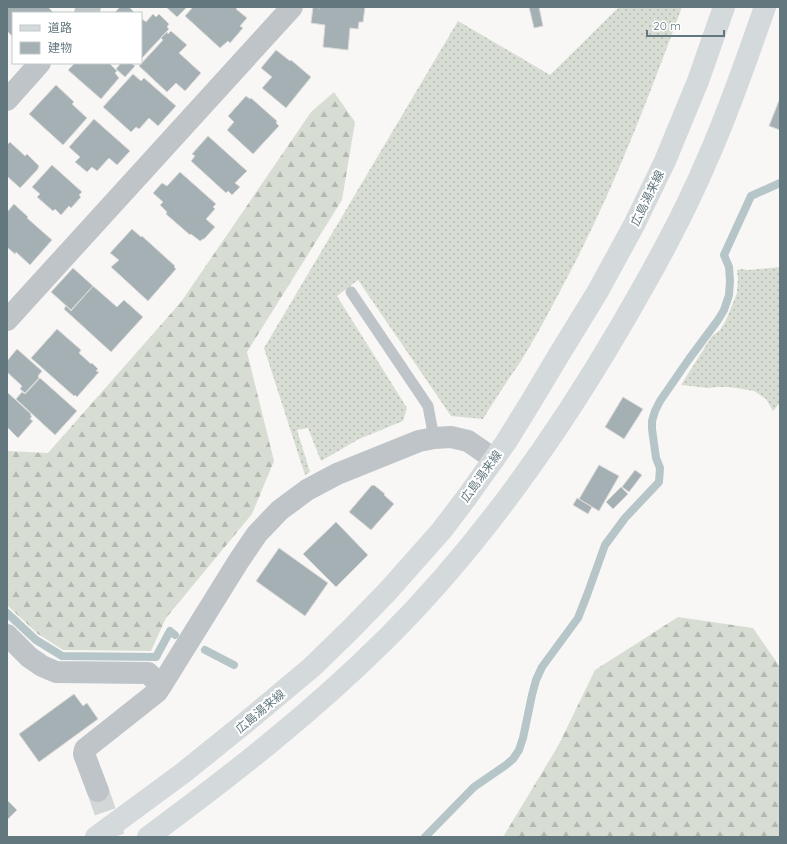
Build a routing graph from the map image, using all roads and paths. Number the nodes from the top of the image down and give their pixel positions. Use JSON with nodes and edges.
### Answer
{"nodes":[{"id":1,"x":292,"y":7,"type":"edge"},
{"id":2,"x":724,"y":7,"type":"edge"},
{"id":3,"x":765,"y":7,"type":"edge"},
{"id":4,"x":39,"y":64,"type":"edge"},
{"id":5,"x":7,"y":100,"type":"edge"},
{"id":6,"x":351,"y":292,"type":"dead end"},
{"id":7,"x":7,"y":320,"type":"edge"},
{"id":8,"x":434,"y":438,"type":"junction"},
{"id":9,"x":494,"y":459,"type":"junction"},
{"id":10,"x":7,"y":635,"type":"edge"},
{"id":11,"x":161,"y":686,"type":"junction"},
{"id":12,"x":98,"y":791,"type":"tunnel mouth"},
{"id":13,"x":96,"y":837,"type":"edge"},
{"id":14,"x":148,"y":837,"type":"edge"}],
"edges":[{"from":1,"to":7,"type":"street"},
{"from":2,"to":9,"type":"main road","name":"広島湯来線"},
{"from":3,"to":14,"type":"main road"},
{"from":4,"to":5,"type":"street"},
{"from":6,"to":8,"type":"lane"},
{"from":8,"to":9,"type":"street"},
{"from":8,"to":11,"type":"street"},
{"from":9,"to":13,"type":"main road","name":"広島湯来線"},
{"from":10,"to":11,"type":"street"},
{"from":11,"to":12,"type":"street"}]}
